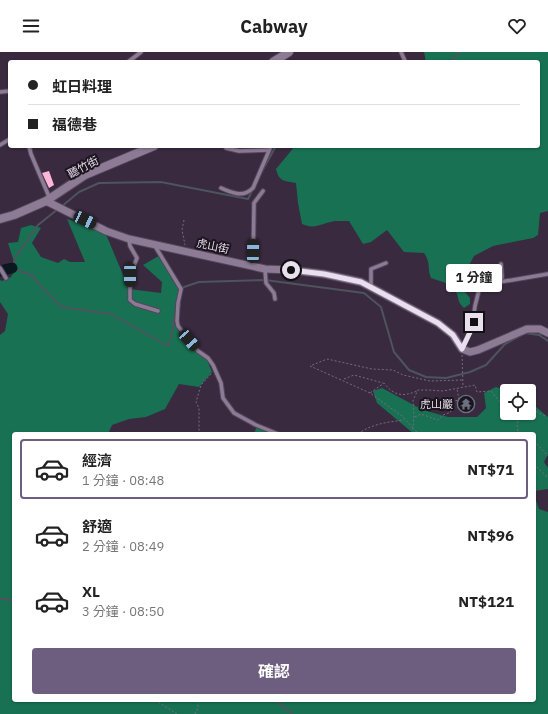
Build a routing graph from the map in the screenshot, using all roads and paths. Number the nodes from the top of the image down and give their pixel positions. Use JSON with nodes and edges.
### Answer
{"nodes":[{"id":1,"x":141,"y":52,"type":"edge"},
{"id":2,"x":289,"y":52,"type":"edge"},
{"id":3,"x":131,"y":60,"type":"edge"},
{"id":4,"x":276,"y":60,"type":"edge"},
{"id":5,"x":30,"y":148,"type":"edge"},
{"id":6,"x":226,"y":148,"type":"edge"},
{"id":7,"x":270,"y":148,"type":"edge"},
{"id":8,"x":140,"y":149,"type":"edge"},
{"id":9,"x":222,"y":188,"type":"dead end"},
{"id":10,"x":263,"y":191,"type":"dead end"},
{"id":11,"x":50,"y":202,"type":"junction"},
{"id":12,"x":0,"y":219,"type":"edge"},
{"id":13,"x":184,"y":220,"type":"dead end"},
{"id":14,"x":129,"y":239,"type":"junction"},
{"id":15,"x":155,"y":245,"type":"junction"},
{"id":16,"x":187,"y":252,"type":"junction"},
{"id":17,"x":386,"y":262,"type":"dead end"},
{"id":18,"x":502,"y":264,"type":"dead end"},
{"id":19,"x":253,"y":267,"type":"junction"},
{"id":20,"x":0,"y":268,"type":"edge"},
{"id":21,"x":265,"y":269,"type":"junction"},
{"id":22,"x":548,"y":274,"type":"edge"},
{"id":23,"x":6,"y":278,"type":"dead end"},
{"id":24,"x":500,"y":282,"type":"junction"},
{"id":25,"x":370,"y":287,"type":"junction"},
{"id":26,"x":274,"y":299,"type":"dead end"},
{"id":27,"x":158,"y":311,"type":"dead end"},
{"id":28,"x":548,"y":333,"type":"edge"},
{"id":29,"x":462,"y":349,"type":"junction"},
{"id":30,"x":215,"y":370,"type":"junction"},
{"id":31,"x":342,"y":380,"type":"junction"},
{"id":32,"x":462,"y":380,"type":"junction"},
{"id":33,"x":384,"y":383,"type":"junction"},
{"id":34,"x":463,"y":387,"type":"junction"},
{"id":35,"x":457,"y":388,"type":"junction"},
{"id":36,"x":418,"y":390,"type":"junction"},
{"id":37,"x":370,"y":393,"type":"junction"},
{"id":38,"x":500,"y":402,"type":"edge"},
{"id":39,"x":536,"y":412,"type":"edge"},
{"id":40,"x":545,"y":416,"type":"dead end"},
{"id":41,"x":414,"y":417,"type":"junction"},
{"id":42,"x":405,"y":420,"type":"junction"},
{"id":43,"x":518,"y":420,"type":"edge"},
{"id":44,"x":413,"y":429,"type":"junction"},
{"id":45,"x":518,"y":431,"type":"edge"},
{"id":46,"x":198,"y":432,"type":"edge"},
{"id":47,"x":273,"y":432,"type":"edge"},
{"id":48,"x":360,"y":432,"type":"edge"},
{"id":49,"x":417,"y":432,"type":"edge"},
{"id":50,"x":536,"y":443,"type":"edge"},
{"id":51,"x":548,"y":456,"type":"edge"},
{"id":52,"x":536,"y":466,"type":"edge"},
{"id":53,"x":548,"y":478,"type":"edge"},
{"id":54,"x":158,"y":702,"type":"edge"},
{"id":55,"x":198,"y":702,"type":"edge"},
{"id":56,"x":177,"y":714,"type":"edge"},
{"id":57,"x":195,"y":714,"type":"edge"}],
"edges":[{"from":1,"to":3,"type":"lane"},
{"from":2,"to":4,"type":"street"},
{"from":5,"to":11,"type":"lane"},
{"from":6,"to":7,"type":"lane"},
{"from":7,"to":9,"type":"lane"},
{"from":8,"to":11,"type":"street","name":"聽竹街"},
{"from":10,"to":19,"type":"lane"},
{"from":11,"to":12,"type":"street"},
{"from":11,"to":14,"type":"street","name":"虎山街"},
{"from":13,"to":16,"type":"path"},
{"from":14,"to":15,"type":"street","name":"虎山街"},
{"from":14,"to":27,"type":"lane"},
{"from":15,"to":16,"type":"street","name":"虎山街"},
{"from":15,"to":30,"type":"lane"},
{"from":16,"to":19,"type":"street","name":"虎山街"},
{"from":17,"to":25,"type":"lane"},
{"from":18,"to":24,"type":"lane"},
{"from":19,"to":21,"type":"street","name":"虎山街"},
{"from":20,"to":23,"type":"lane"},
{"from":21,"to":25,"type":"street","name":"虎山街"},
{"from":21,"to":26,"type":"lane"},
{"from":22,"to":24,"type":"lane"},
{"from":24,"to":29,"type":"lane"},
{"from":25,"to":29,"type":"street","name":"虎山街"},
{"from":28,"to":29,"type":"street"},
{"from":29,"to":32,"type":"path"},
{"from":30,"to":46,"type":"path"},
{"from":30,"to":47,"type":"lane"},
{"from":31,"to":32,"type":"path"},
{"from":31,"to":33,"type":"path"},
{"from":31,"to":37,"type":"path"},
{"from":32,"to":34,"type":"path"},
{"from":33,"to":36,"type":"path"},
{"from":33,"to":37,"type":"path"},
{"from":34,"to":35,"type":"path"},
{"from":34,"to":38,"type":"path"},
{"from":35,"to":36,"type":"path"},
{"from":35,"to":41,"type":"path"},
{"from":36,"to":41,"type":"path"},
{"from":37,"to":42,"type":"path"},
{"from":39,"to":40,"type":"path"},
{"from":41,"to":44,"type":"path"},
{"from":42,"to":44,"type":"path"},
{"from":42,"to":48,"type":"path"},
{"from":43,"to":45,"type":"path"},
{"from":44,"to":49,"type":"path"},
{"from":50,"to":51,"type":"path"},
{"from":52,"to":53,"type":"path"},
{"from":54,"to":56,"type":"path"},
{"from":55,"to":57,"type":"path"}]}
